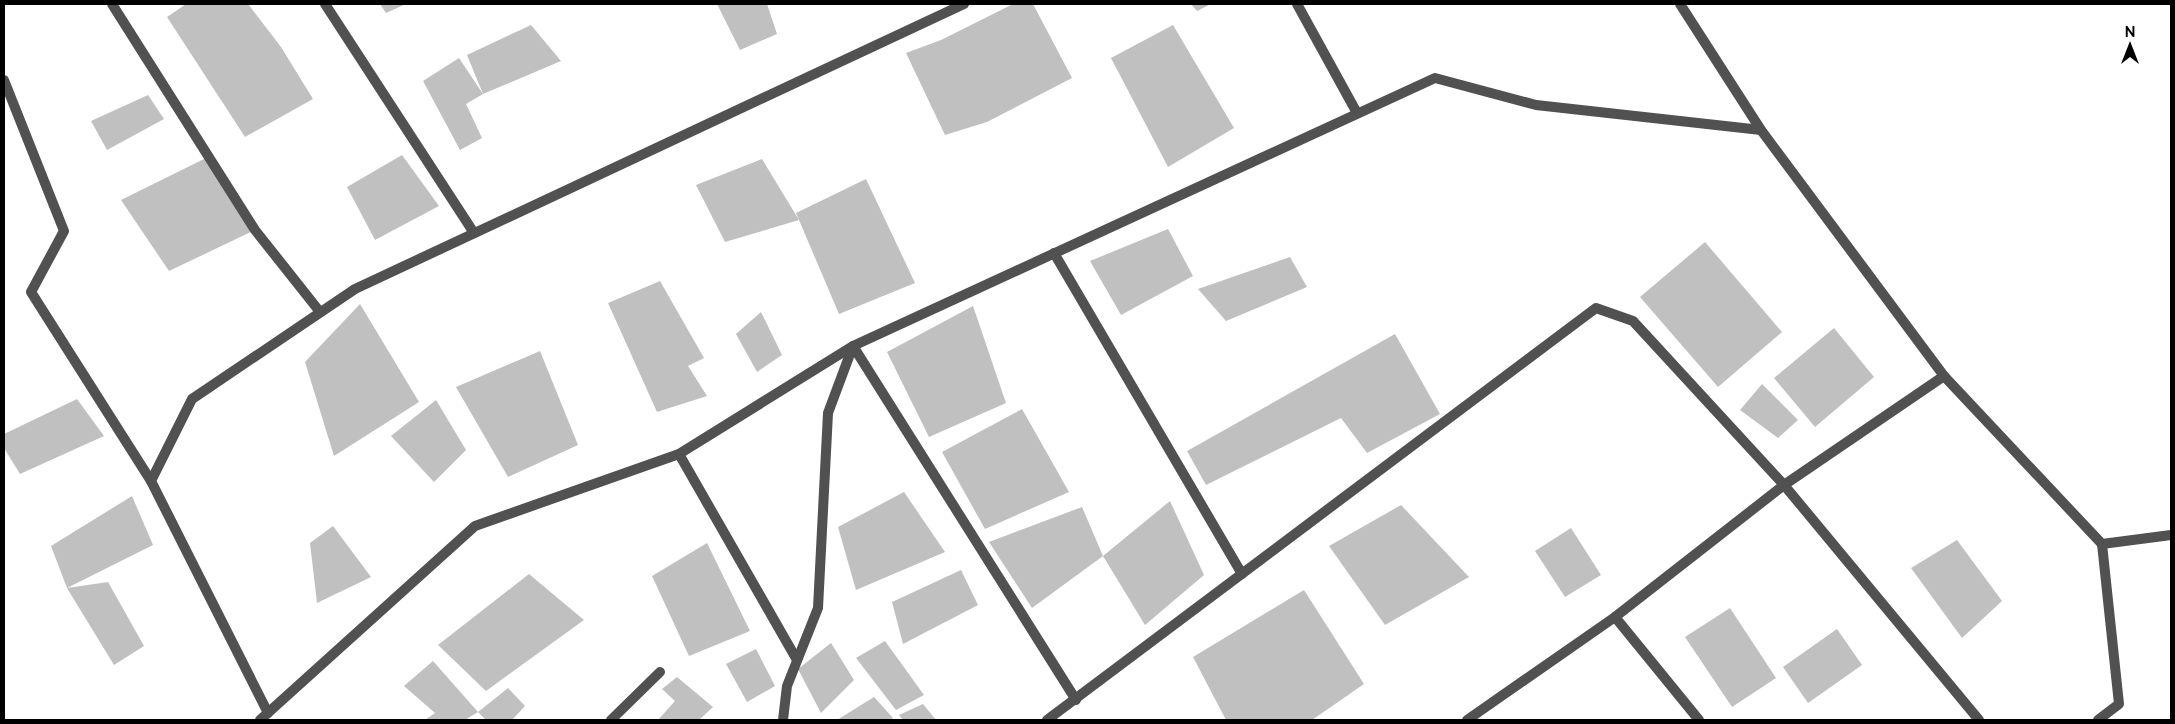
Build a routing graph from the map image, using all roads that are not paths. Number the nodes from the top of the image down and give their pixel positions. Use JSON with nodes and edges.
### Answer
{"nodes":[{"id":1,"x":112,"y":4,"type":"edge"},
{"id":2,"x":325,"y":4,"type":"edge"},
{"id":3,"x":964,"y":4,"type":"edge"},
{"id":4,"x":1298,"y":4,"type":"edge"},
{"id":5,"x":1680,"y":4,"type":"edge"},
{"id":6,"x":4,"y":80,"type":"edge"},
{"id":7,"x":1357,"y":113,"type":"junction"},
{"id":8,"x":1761,"y":130,"type":"junction"},
{"id":9,"x":474,"y":233,"type":"junction"},
{"id":10,"x":1054,"y":253,"type":"junction"},
{"id":11,"x":320,"y":312,"type":"junction"},
{"id":12,"x":853,"y":346,"type":"junction"},
{"id":13,"x":1944,"y":376,"type":"junction"},
{"id":14,"x":679,"y":454,"type":"junction"},
{"id":15,"x":151,"y":480,"type":"junction"},
{"id":16,"x":1784,"y":485,"type":"junction"},
{"id":17,"x":2171,"y":535,"type":"edge"},
{"id":18,"x":2102,"y":544,"type":"junction"},
{"id":19,"x":1242,"y":574,"type":"junction"},
{"id":20,"x":1615,"y":617,"type":"junction"},
{"id":21,"x":797,"y":660,"type":"junction"},
{"id":22,"x":660,"y":672,"type":"dead end"},
{"id":23,"x":1076,"y":700,"type":"junction"},
{"id":24,"x":622,"y":710,"type":"junction"},
{"id":25,"x":264,"y":717,"type":"edge"},
{"id":26,"x":611,"y":720,"type":"edge"},
{"id":27,"x":626,"y":720,"type":"edge"},
{"id":28,"x":783,"y":720,"type":"edge"},
{"id":29,"x":1047,"y":720,"type":"edge"},
{"id":30,"x":1467,"y":720,"type":"edge"},
{"id":31,"x":1699,"y":720,"type":"edge"},
{"id":32,"x":1979,"y":720,"type":"edge"},
{"id":33,"x":2098,"y":720,"type":"edge"}],
"edges":[{"from":1,"to":11,"type":"street"},
{"from":2,"to":9,"type":"street"},
{"from":3,"to":9,"type":"street"},
{"from":4,"to":7,"type":"street"},
{"from":5,"to":8,"type":"street"},
{"from":6,"to":15,"type":"street"},
{"from":7,"to":8,"type":"street"},
{"from":7,"to":10,"type":"street"},
{"from":8,"to":13,"type":"street"},
{"from":9,"to":11,"type":"street"},
{"from":10,"to":12,"type":"street"},
{"from":10,"to":19,"type":"street"},
{"from":11,"to":15,"type":"street"},
{"from":12,"to":14,"type":"street"},
{"from":12,"to":21,"type":"street"},
{"from":12,"to":23,"type":"street"},
{"from":13,"to":16,"type":"street"},
{"from":13,"to":18,"type":"street"},
{"from":14,"to":21,"type":"street"},
{"from":14,"to":25,"type":"street"},
{"from":15,"to":25,"type":"street"},
{"from":16,"to":19,"type":"street"},
{"from":16,"to":20,"type":"street"},
{"from":16,"to":32,"type":"street"},
{"from":17,"to":18,"type":"street"},
{"from":18,"to":33,"type":"street"},
{"from":19,"to":23,"type":"street"},
{"from":20,"to":30,"type":"street"},
{"from":20,"to":31,"type":"street"},
{"from":21,"to":28,"type":"street"},
{"from":22,"to":24,"type":"street"},
{"from":23,"to":29,"type":"street"},
{"from":24,"to":26,"type":"street"},
{"from":24,"to":27,"type":"street"}]}
